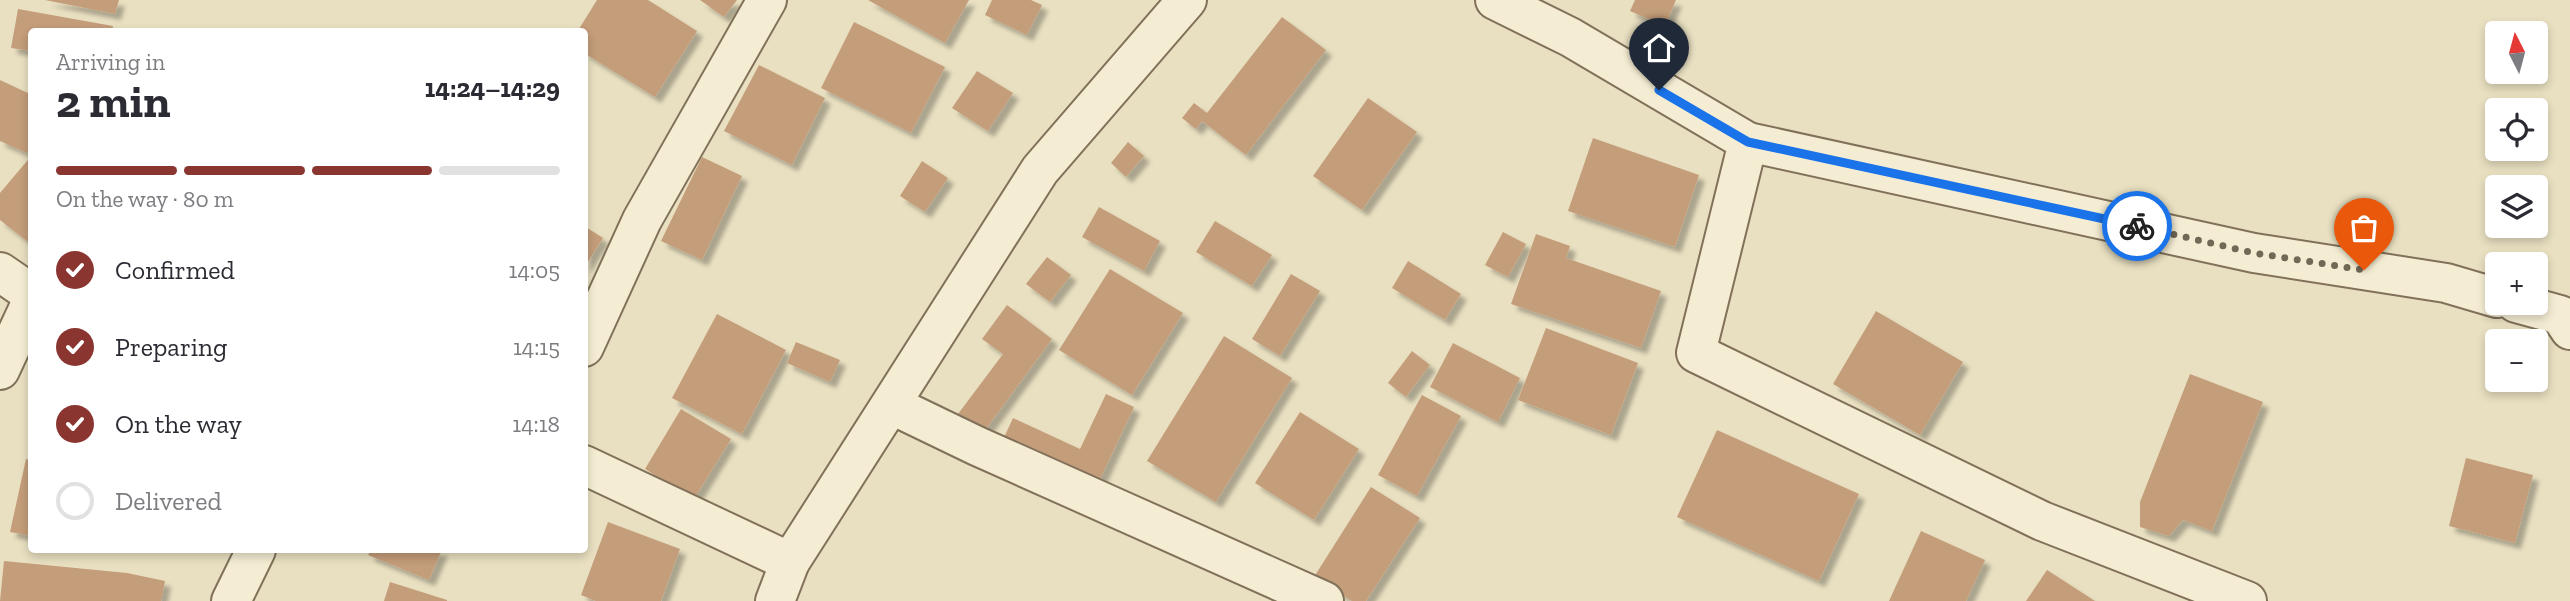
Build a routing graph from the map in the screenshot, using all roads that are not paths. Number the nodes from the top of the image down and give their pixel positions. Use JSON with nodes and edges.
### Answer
{"nodes":[{"id":1,"x":767,"y":0,"type":"edge"},
{"id":2,"x":1187,"y":0,"type":"edge"},
{"id":3,"x":1495,"y":0,"type":"edge"},
{"id":4,"x":1748,"y":142,"type":"junction"},
{"id":5,"x":0,"y":272,"type":"edge"},
{"id":6,"x":28,"y":291,"type":"edge"},
{"id":7,"x":2485,"y":294,"type":"edge"},
{"id":8,"x":28,"y":310,"type":"edge"},
{"id":9,"x":2548,"y":312,"type":"edge"},
{"id":10,"x":2570,"y":330,"type":"edge"},
{"id":11,"x":588,"y":338,"type":"edge"},
{"id":12,"x":0,"y":370,"type":"edge"},
{"id":13,"x":892,"y":405,"type":"junction"},
{"id":14,"x":588,"y":468,"type":"edge"},
{"id":15,"x":255,"y":553,"type":"edge"},
{"id":16,"x":790,"y":562,"type":"junction"},
{"id":17,"x":2229,"y":598,"type":"edge"},
{"id":18,"x":231,"y":601,"type":"edge"},
{"id":19,"x":775,"y":601,"type":"edge"},
{"id":20,"x":1324,"y":601,"type":"edge"}],
"edges":[{"from":1,"to":11,"type":"street"},
{"from":2,"to":13,"type":"street"},
{"from":3,"to":4,"type":"street"},
{"from":4,"to":7,"type":"street"},
{"from":4,"to":17,"type":"street"},
{"from":5,"to":6,"type":"street"},
{"from":8,"to":12,"type":"street"},
{"from":9,"to":10,"type":"street"},
{"from":13,"to":16,"type":"street"},
{"from":13,"to":20,"type":"street"},
{"from":14,"to":16,"type":"street"},
{"from":15,"to":18,"type":"street"},
{"from":16,"to":19,"type":"street"}]}
